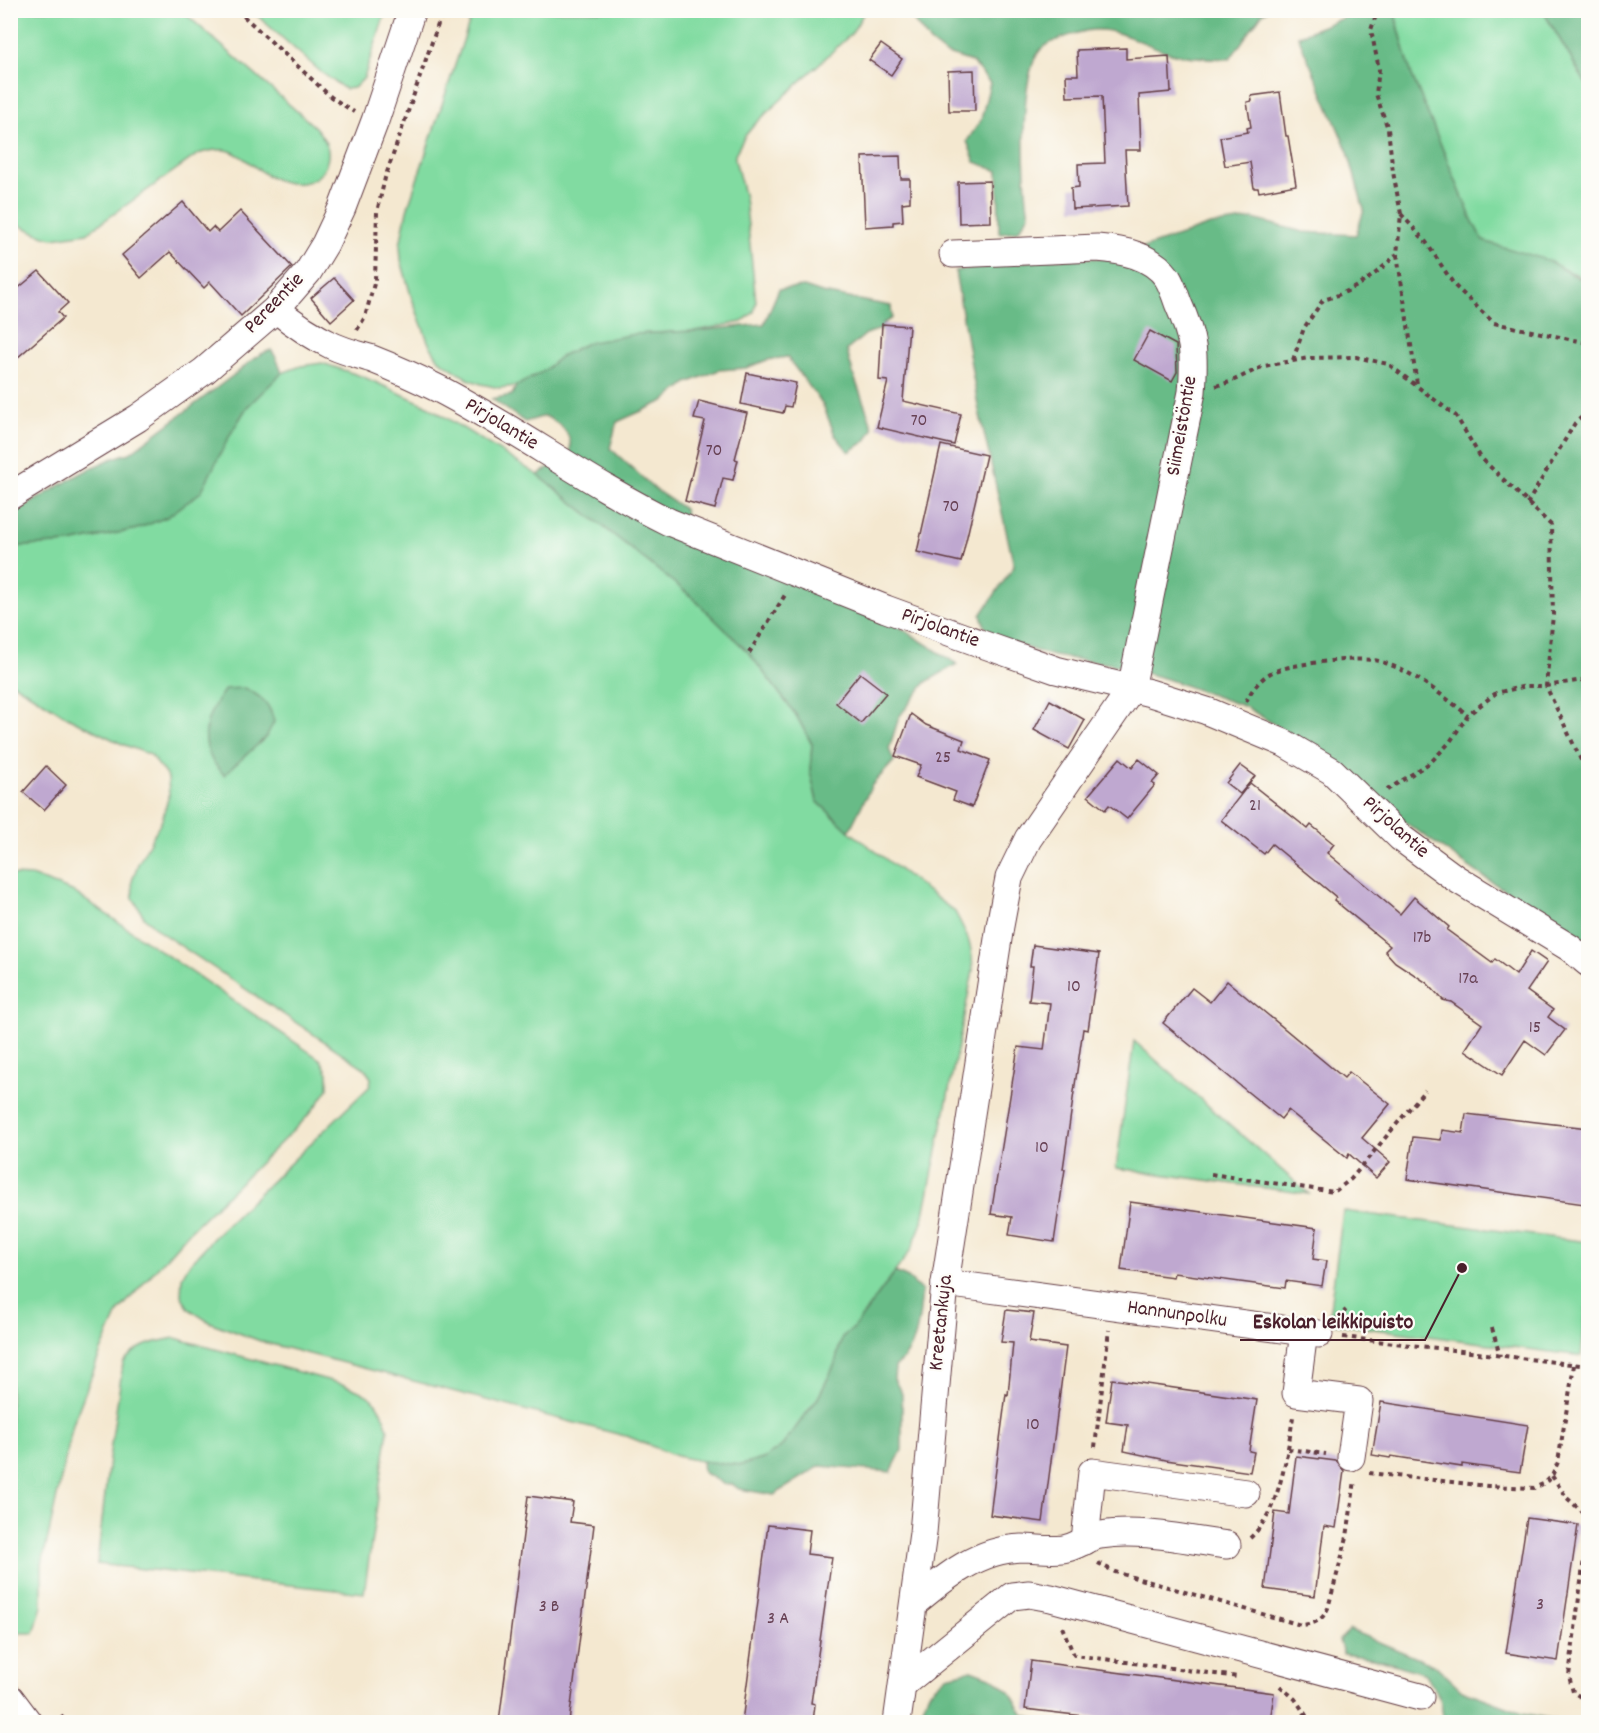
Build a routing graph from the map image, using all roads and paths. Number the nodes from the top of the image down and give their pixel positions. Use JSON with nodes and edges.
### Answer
{"nodes":[{"id":1,"x":237,"y":10,"type":"edge"},
{"id":2,"x":412,"y":10,"type":"edge"},
{"id":3,"x":443,"y":10,"type":"edge"},
{"id":4,"x":1382,"y":10,"type":"edge"},
{"id":5,"x":375,"y":121,"type":"junction"},
{"id":6,"x":402,"y":129,"type":"junction"},
{"id":7,"x":1401,"y":214,"type":"junction"},
{"id":8,"x":954,"y":254,"type":"dead end"},
{"id":9,"x":1397,"y":254,"type":"junction"},
{"id":10,"x":276,"y":309,"type":"junction"},
{"id":11,"x":1588,"y":343,"type":"edge"},
{"id":12,"x":335,"y":347,"type":"junction"},
{"id":13,"x":1292,"y":361,"type":"junction"},
{"id":14,"x":1417,"y":385,"type":"junction"},
{"id":15,"x":1192,"y":392,"type":"junction"},
{"id":16,"x":1588,"y":412,"type":"edge"},
{"id":17,"x":10,"y":496,"type":"edge"},
{"id":18,"x":1527,"y":504,"type":"junction"},
{"id":19,"x":798,"y":574,"type":"junction"},
{"id":20,"x":749,"y":653,"type":"dead end"},
{"id":21,"x":1588,"y":680,"type":"edge"},
{"id":22,"x":1546,"y":686,"type":"junction"},
{"id":23,"x":1131,"y":689,"type":"junction"},
{"id":24,"x":1468,"y":715,"type":"junction"},
{"id":25,"x":1238,"y":723,"type":"junction"},
{"id":26,"x":1588,"y":775,"type":"edge"},
{"id":27,"x":1367,"y":804,"type":"junction"},
{"id":28,"x":1588,"y":963,"type":"edge"},
{"id":29,"x":1425,"y":1090,"type":"dead end"},
{"id":30,"x":1211,"y":1174,"type":"dead end"},
{"id":31,"x":945,"y":1283,"type":"junction"},
{"id":32,"x":1112,"y":1306,"type":"junction"},
{"id":33,"x":1491,"y":1328,"type":"dead end"},
{"id":34,"x":1311,"y":1333,"type":"junction"},
{"id":35,"x":1500,"y":1356,"type":"junction"},
{"id":36,"x":1574,"y":1365,"type":"junction"},
{"id":37,"x":1588,"y":1366,"type":"edge"},
{"id":38,"x":1296,"y":1393,"type":"junction"},
{"id":39,"x":1288,"y":1449,"type":"junction"},
{"id":40,"x":1354,"y":1461,"type":"junction"},
{"id":41,"x":1092,"y":1472,"type":"junction"},
{"id":42,"x":1552,"y":1476,"type":"junction"},
{"id":43,"x":1246,"y":1493,"type":"dead end"},
{"id":44,"x":1588,"y":1517,"type":"edge"},
{"id":45,"x":1588,"y":1527,"type":"edge"},
{"id":46,"x":1078,"y":1545,"type":"junction"},
{"id":47,"x":1227,"y":1545,"type":"joint"},
{"id":48,"x":1051,"y":1598,"type":"junction"},
{"id":49,"x":914,"y":1603,"type":"junction"},
{"id":50,"x":1244,"y":1648,"type":"junction"},
{"id":51,"x":1276,"y":1683,"type":"dead end"},
{"id":52,"x":903,"y":1684,"type":"junction"},
{"id":53,"x":1420,"y":1697,"type":"dead end"},
{"id":54,"x":10,"y":1698,"type":"edge"},
{"id":55,"x":1588,"y":1702,"type":"edge"},
{"id":56,"x":61,"y":1716,"type":"dead end"},
{"id":57,"x":28,"y":1722,"type":"edge"},
{"id":58,"x":66,"y":1722,"type":"edge"},
{"id":59,"x":897,"y":1722,"type":"edge"},
{"id":60,"x":1316,"y":1722,"type":"edge"}],
"edges":[{"from":1,"to":5,"type":"path"},
{"from":2,"to":5,"type":"street","name":"Pereentie"},
{"from":3,"to":6,"type":"path"},
{"from":4,"to":7,"type":"path"},
{"from":5,"to":6,"type":"path"},
{"from":5,"to":10,"type":"street","name":"Pereentie"},
{"from":6,"to":12,"type":"path"},
{"from":7,"to":9,"type":"path"},
{"from":7,"to":11,"type":"path"},
{"from":8,"to":15,"type":"street","name":"Siimeistöntie"},
{"from":9,"to":13,"type":"path"},
{"from":9,"to":14,"type":"path"},
{"from":10,"to":12,"type":"street","name":"Pirjolantie"},
{"from":10,"to":17,"type":"street","name":"Pereentie"},
{"from":12,"to":19,"type":"street","name":"Pirjolantie"},
{"from":13,"to":14,"type":"path"},
{"from":13,"to":15,"type":"path"},
{"from":14,"to":18,"type":"path"},
{"from":15,"to":23,"type":"street","name":"Siimeistöntie"},
{"from":16,"to":18,"type":"path"},
{"from":18,"to":22,"type":"path"},
{"from":19,"to":20,"type":"path"},
{"from":19,"to":23,"type":"street","name":"Pirjolantie"},
{"from":21,"to":22,"type":"path"},
{"from":22,"to":24,"type":"path"},
{"from":22,"to":26,"type":"path"},
{"from":23,"to":25,"type":"street","name":"Pirjolantie"},
{"from":23,"to":31,"type":"street","name":"Kreetankuja"},
{"from":24,"to":25,"type":"path"},
{"from":24,"to":27,"type":"path"},
{"from":25,"to":27,"type":"street","name":"Pirjolantie"},
{"from":27,"to":28,"type":"street","name":"Pirjolantie"},
{"from":29,"to":30,"type":"path"},
{"from":31,"to":32,"type":"street","name":"Hannunpolku"},
{"from":31,"to":49,"type":"street","name":"Kreetankuja"},
{"from":32,"to":34,"type":"street","name":"Hannunpolku"},
{"from":32,"to":41,"type":"path"},
{"from":33,"to":35,"type":"path"},
{"from":34,"to":35,"type":"path"},
{"from":34,"to":38,"type":"street"},
{"from":35,"to":36,"type":"path"},
{"from":36,"to":37,"type":"path"},
{"from":36,"to":42,"type":"path"},
{"from":38,"to":39,"type":"path"},
{"from":38,"to":40,"type":"street"},
{"from":39,"to":40,"type":"path"},
{"from":39,"to":47,"type":"path"},
{"from":40,"to":42,"type":"path"},
{"from":40,"to":46,"type":"path"},
{"from":41,"to":43,"type":"street"},
{"from":41,"to":46,"type":"street"},
{"from":42,"to":44,"type":"path"},
{"from":45,"to":55,"type":"path"},
{"from":46,"to":47,"type":"street"},
{"from":46,"to":49,"type":"street"},
{"from":48,"to":50,"type":"street"},
{"from":48,"to":50,"type":"path"},
{"from":48,"to":52,"type":"street"},
{"from":49,"to":52,"type":"street","name":"Kreetankuja"},
{"from":50,"to":53,"type":"street"},
{"from":51,"to":60,"type":"path"},
{"from":52,"to":59,"type":"street","name":"Kreetankuja"},
{"from":54,"to":57,"type":"street"},
{"from":56,"to":58,"type":"path"}]}
